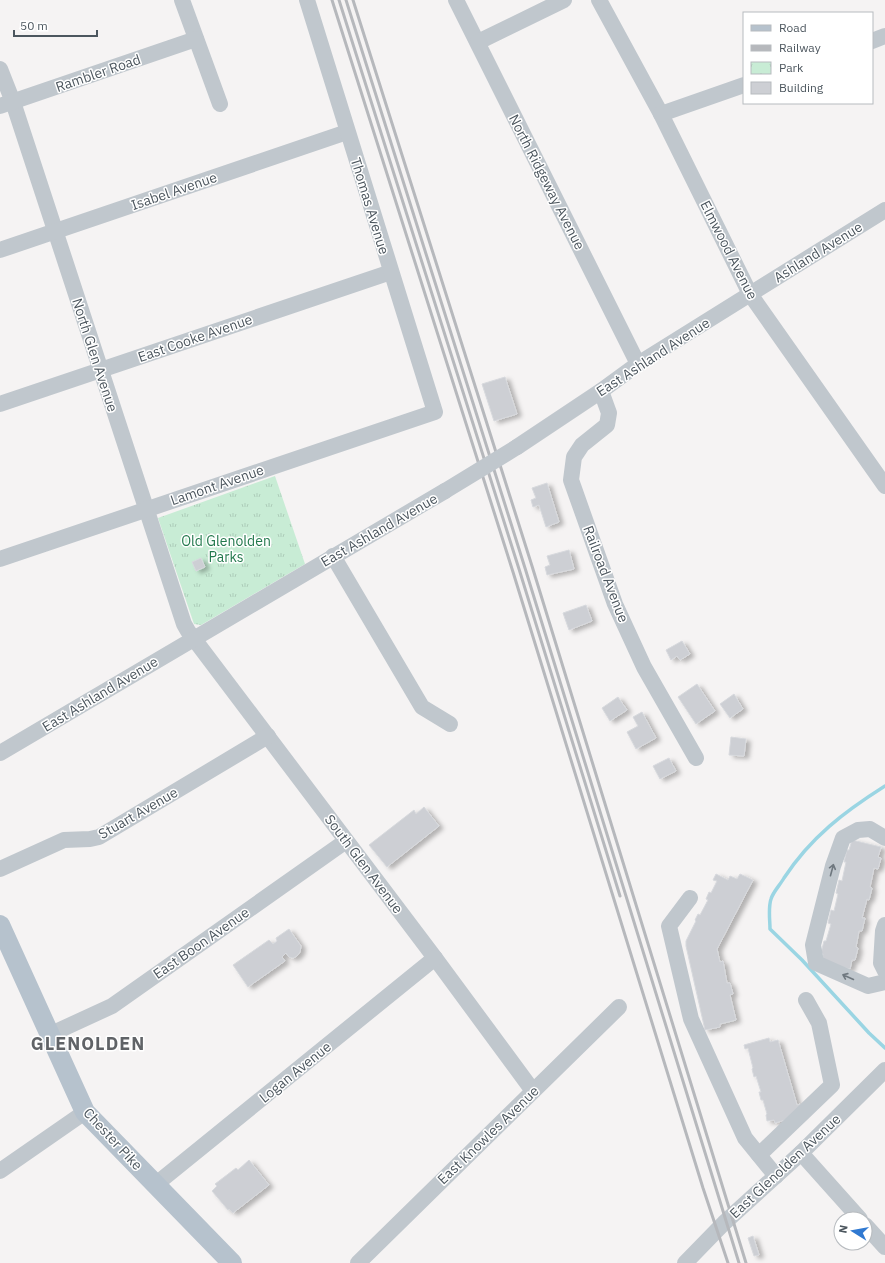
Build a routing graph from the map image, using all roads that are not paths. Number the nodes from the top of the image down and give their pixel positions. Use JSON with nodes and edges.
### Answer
{"nodes":[{"id":1,"x":182,"y":0,"type":"edge"},
{"id":2,"x":306,"y":0,"type":"edge"},
{"id":3,"x":456,"y":0,"type":"edge"},
{"id":4,"x":564,"y":0,"type":"edge"},
{"id":5,"x":599,"y":0,"type":"edge"},
{"id":6,"x":885,"y":36,"type":"edge"},
{"id":7,"x":196,"y":39,"type":"junction"},
{"id":8,"x":873,"y":41,"type":"edge"},
{"id":9,"x":478,"y":42,"type":"junction"},
{"id":10,"x":0,"y":69,"type":"edge"},
{"id":11,"x":743,"y":85,"type":"edge"},
{"id":12,"x":6,"y":104,"type":"edge"},
{"id":13,"x":220,"y":104,"type":"dead end"},
{"id":14,"x":661,"y":114,"type":"junction"},
{"id":15,"x":348,"y":132,"type":"junction"},
{"id":16,"x":885,"y":210,"type":"edge"},
{"id":17,"x":55,"y":231,"type":"junction"},
{"id":18,"x":0,"y":250,"type":"edge"},
{"id":19,"x":391,"y":272,"type":"junction"},
{"id":20,"x":750,"y":294,"type":"junction"},
{"id":21,"x":638,"y":364,"type":"junction"},
{"id":22,"x":100,"y":370,"type":"junction"},
{"id":23,"x":601,"y":391,"type":"junction"},
{"id":24,"x":0,"y":404,"type":"edge"},
{"id":25,"x":435,"y":412,"type":"joint"},
{"id":26,"x":885,"y":486,"type":"edge"},
{"id":27,"x":146,"y":510,"type":"junction"},
{"id":28,"x":333,"y":556,"type":"junction"},
{"id":29,"x":0,"y":559,"type":"edge"},
{"id":30,"x":193,"y":639,"type":"junction"},
{"id":31,"x":450,"y":724,"type":"dead end"},
{"id":32,"x":268,"y":736,"type":"junction"},
{"id":33,"x":0,"y":753,"type":"edge"},
{"id":34,"x":696,"y":758,"type":"dead end"},
{"id":35,"x":885,"y":838,"type":"edge"},
{"id":36,"x":346,"y":841,"type":"junction"},
{"id":37,"x":0,"y":868,"type":"edge"},
{"id":38,"x":690,"y":898,"type":"dead end"},
{"id":39,"x":0,"y":925,"type":"edge"},
{"id":40,"x":885,"y":925,"type":"edge"},
{"id":41,"x":435,"y":958,"type":"junction"},
{"id":42,"x":885,"y":971,"type":"edge"},
{"id":43,"x":885,"y":982,"type":"edge"},
{"id":44,"x":806,"y":1000,"type":"dead end"},
{"id":45,"x":618,"y":1007,"type":"dead end"},
{"id":46,"x":49,"y":1034,"type":"junction"},
{"id":47,"x":885,"y":1070,"type":"edge"},
{"id":48,"x":533,"y":1091,"type":"junction"},
{"id":49,"x":85,"y":1112,"type":"junction"},
{"id":50,"x":801,"y":1153,"type":"junction"},
{"id":51,"x":759,"y":1155,"type":"junction"},
{"id":52,"x":0,"y":1171,"type":"edge"},
{"id":53,"x":776,"y":1176,"type":"junction"},
{"id":54,"x":155,"y":1185,"type":"junction"},
{"id":55,"x":853,"y":1211,"type":"edge"},
{"id":56,"x":873,"y":1234,"type":"edge"},
{"id":57,"x":885,"y":1247,"type":"edge"},
{"id":58,"x":232,"y":1263,"type":"edge"},
{"id":59,"x":358,"y":1263,"type":"edge"},
{"id":60,"x":685,"y":1263,"type":"edge"}],
"edges":[{"from":1,"to":7,"type":"street"},
{"from":2,"to":15,"type":"street","name":"Thomas Avenue"},
{"from":3,"to":9,"type":"street","name":"North Ridgeway Avenue"},
{"from":4,"to":9,"type":"street"},
{"from":5,"to":14,"type":"street","name":"Elmwood Avenue"},
{"from":6,"to":8,"type":"street"},
{"from":7,"to":12,"type":"street","name":"Rambler Road"},
{"from":7,"to":13,"type":"street"},
{"from":9,"to":21,"type":"street","name":"North Ridgeway Avenue"},
{"from":10,"to":12,"type":"street","name":"North Glen Avenue"},
{"from":11,"to":14,"type":"street"},
{"from":12,"to":17,"type":"street","name":"North Glen Avenue"},
{"from":14,"to":20,"type":"street","name":"Elmwood Avenue"},
{"from":15,"to":17,"type":"street","name":"Isabel Avenue"},
{"from":15,"to":19,"type":"street","name":"Thomas Avenue"},
{"from":16,"to":20,"type":"street","name":"Ashland Avenue"},
{"from":17,"to":18,"type":"street","name":"Isabel Avenue"},
{"from":17,"to":22,"type":"street","name":"North Glen Avenue"},
{"from":19,"to":22,"type":"street","name":"East Cooke Avenue"},
{"from":19,"to":25,"type":"street","name":"Thomas Avenue"},
{"from":20,"to":21,"type":"street","name":"East Ashland Avenue"},
{"from":20,"to":26,"type":"street","name":"Elmwood Avenue"},
{"from":21,"to":23,"type":"street","name":"East Ashland Avenue"},
{"from":22,"to":24,"type":"street","name":"East Cooke Avenue"},
{"from":22,"to":27,"type":"street","name":"North Glen Avenue"},
{"from":23,"to":28,"type":"street","name":"East Ashland Avenue","bridge":true},
{"from":23,"to":34,"type":"street","name":"Railroad Avenue"},
{"from":25,"to":27,"type":"street","name":"Lamont Avenue"},
{"from":27,"to":29,"type":"street","name":"Lamont Avenue"},
{"from":27,"to":30,"type":"street","name":"North Glen Avenue"},
{"from":28,"to":30,"type":"street","name":"East Ashland Avenue"},
{"from":28,"to":31,"type":"street"},
{"from":30,"to":32,"type":"street","name":"South Glen Avenue"},
{"from":30,"to":33,"type":"street","name":"East Ashland Avenue"},
{"from":32,"to":36,"type":"street","name":"South Glen Avenue"},
{"from":32,"to":37,"type":"street","name":"Stuart Avenue"},
{"from":43,"to":35,"type":"street","one_way":true},
{"from":36,"to":41,"type":"street","name":"South Glen Avenue"},
{"from":36,"to":46,"type":"street","name":"East Boon Avenue"},
{"from":38,"to":51,"type":"street"},
{"from":39,"to":46,"type":"main road","name":"Chester Pike"},
{"from":40,"to":42,"type":"street"},
{"from":41,"to":48,"type":"street","name":"South Glen Avenue"},
{"from":41,"to":54,"type":"street","name":"Logan Avenue"},
{"from":44,"to":51,"type":"street"},
{"from":45,"to":48,"type":"street","name":"East Knowles Avenue"},
{"from":46,"to":49,"type":"main road","name":"Chester Pike"},
{"from":47,"to":50,"type":"street","name":"East Glenolden Avenue"},
{"from":48,"to":59,"type":"street","name":"East Knowles Avenue"},
{"from":49,"to":52,"type":"street"},
{"from":49,"to":54,"type":"main road","name":"Chester Pike"},
{"from":50,"to":53,"type":"street","name":"East Glenolden Avenue"},
{"from":50,"to":55,"type":"street"},
{"from":51,"to":53,"type":"street"},
{"from":53,"to":60,"type":"street","name":"East Glenolden Avenue"},
{"from":54,"to":58,"type":"main road","name":"Chester Pike"},
{"from":56,"to":57,"type":"street"}]}
